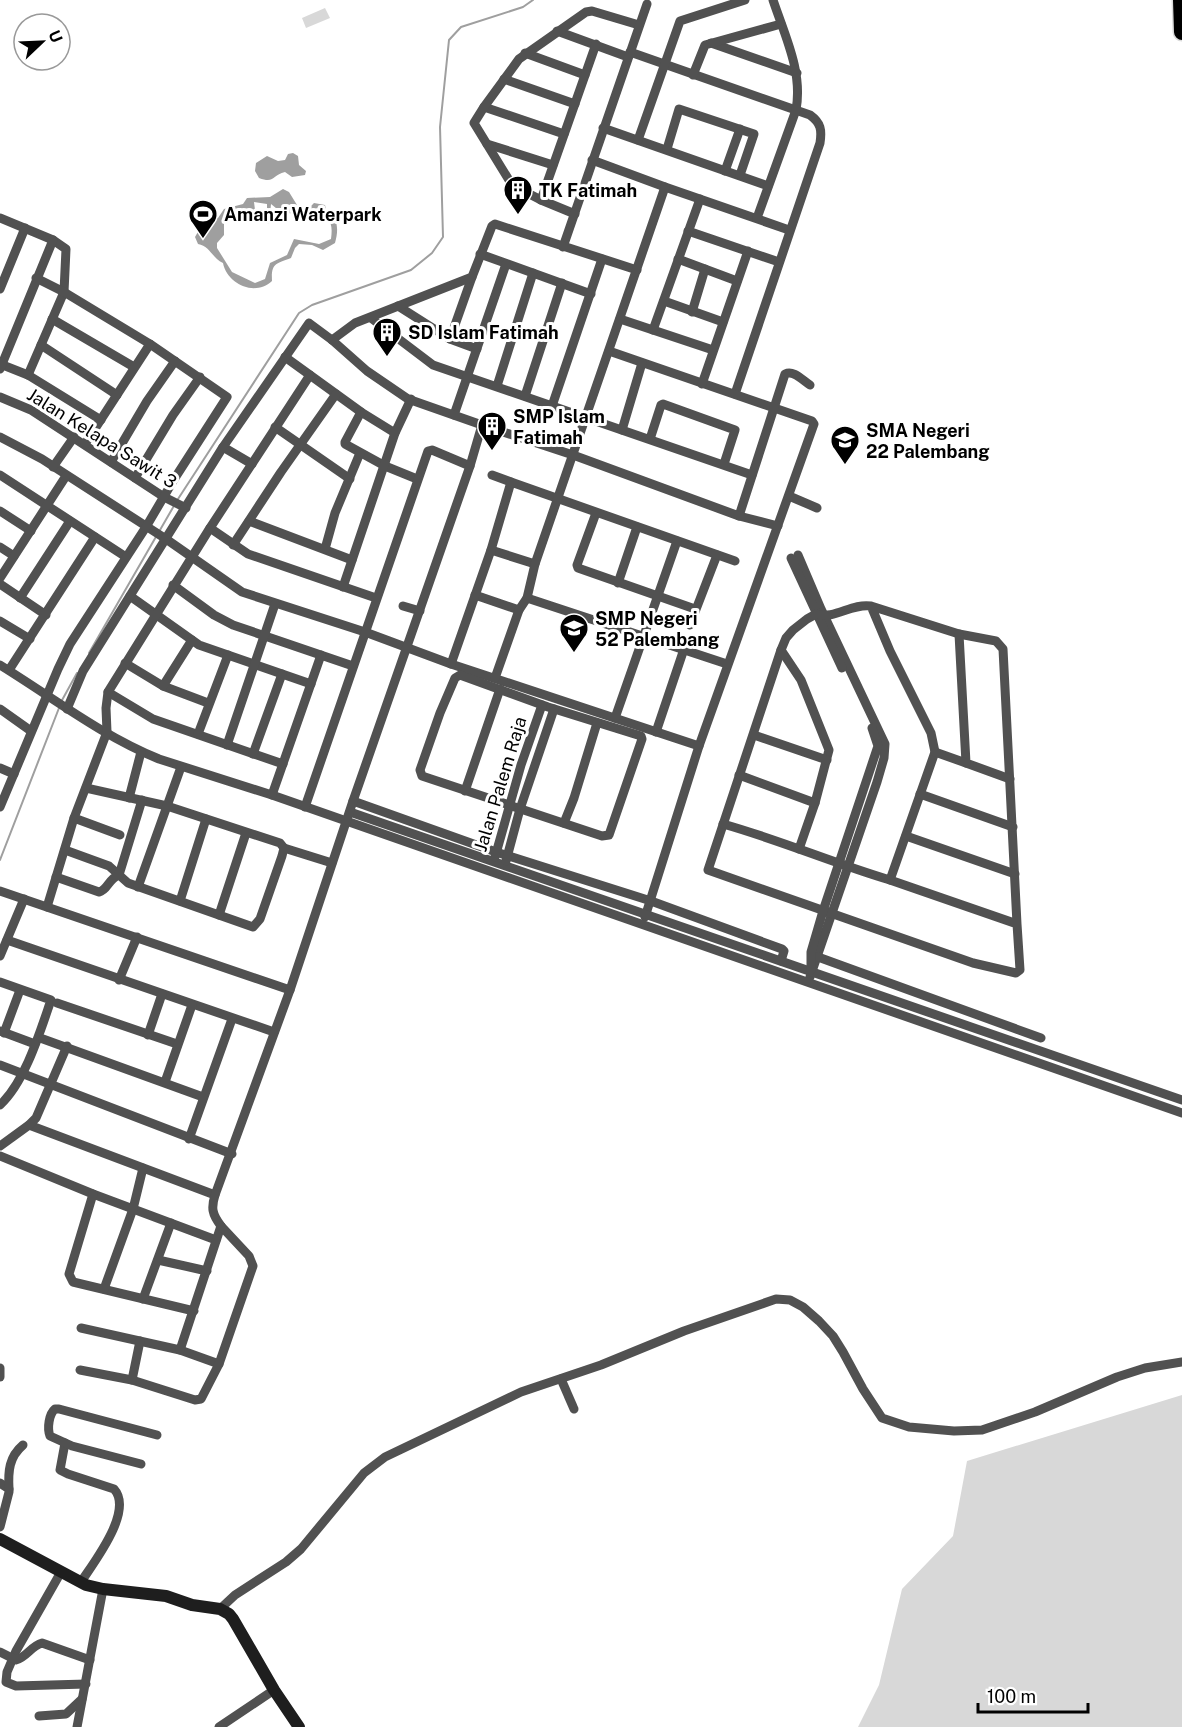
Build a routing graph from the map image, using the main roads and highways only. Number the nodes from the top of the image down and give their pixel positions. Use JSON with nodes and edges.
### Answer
{"nodes":[{"id":1,"x":1180,"y":0,"type":"edge"},
{"id":2,"x":1182,"y":32,"type":"edge"}],
"edges":[{"from":1,"to":2,"type":"highway"}]}
